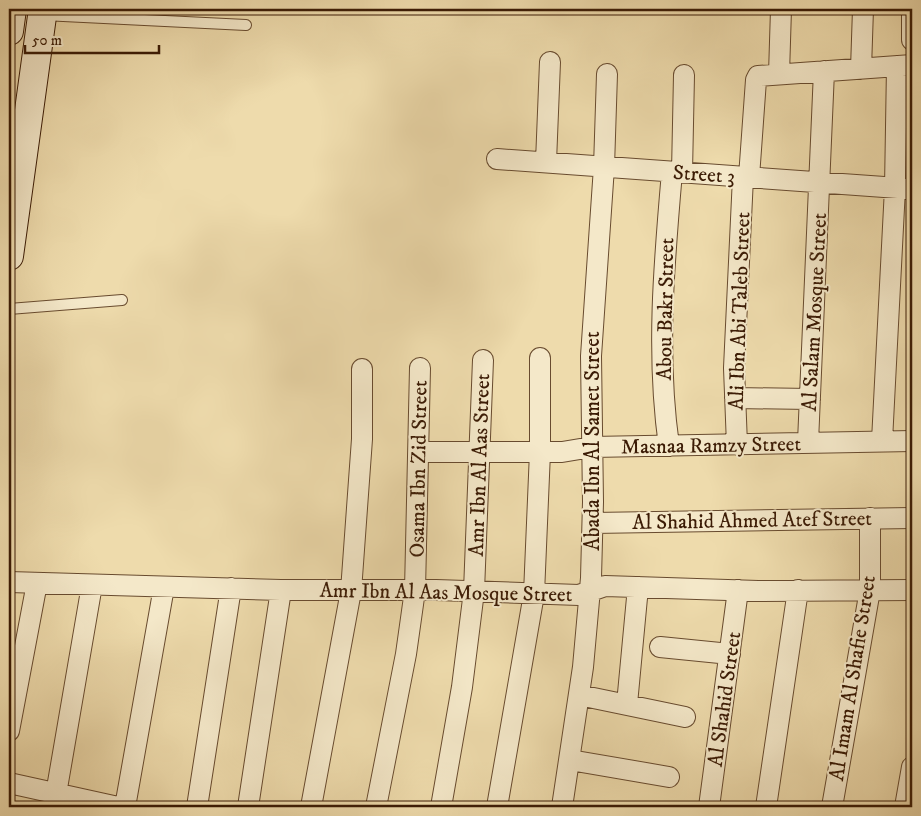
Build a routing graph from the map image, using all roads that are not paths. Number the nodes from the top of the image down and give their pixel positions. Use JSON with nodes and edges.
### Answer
{"nodes":[{"id":1,"x":12,"y":9,"type":"edge"},
{"id":2,"x":782,"y":9,"type":"edge"},
{"id":3,"x":863,"y":9,"type":"edge"},
{"id":4,"x":912,"y":9,"type":"edge"},
{"id":5,"x":43,"y":12,"type":"edge"},
{"id":6,"x":246,"y":26,"type":"dead end"},
{"id":7,"x":9,"y":31,"type":"edge"},
{"id":8,"x":912,"y":40,"type":"edge"},
{"id":9,"x":550,"y":62,"type":"dead end"},
{"id":10,"x":904,"y":66,"type":"edge"},
{"id":11,"x":861,"y":69,"type":"junction"},
{"id":12,"x":824,"y":71,"type":"junction"},
{"id":13,"x":607,"y":74,"type":"dead end"},
{"id":14,"x":779,"y":74,"type":"junction"},
{"id":15,"x":684,"y":76,"type":"dead end"},
{"id":16,"x":496,"y":159,"type":"dead end"},
{"id":17,"x":546,"y":162,"type":"junction"},
{"id":18,"x":604,"y":166,"type":"junction"},
{"id":19,"x":677,"y":172,"type":"junction"},
{"id":20,"x":746,"y":177,"type":"junction"},
{"id":21,"x":820,"y":182,"type":"junction"},
{"id":22,"x":904,"y":188,"type":"edge"},
{"id":23,"x":9,"y":256,"type":"edge"},
{"id":24,"x":122,"y":300,"type":"dead end"},
{"id":25,"x":9,"y":309,"type":"edge"},
{"id":26,"x":540,"y":358,"type":"dead end"},
{"id":27,"x":483,"y":360,"type":"dead end"},
{"id":28,"x":420,"y":368,"type":"dead end"},
{"id":29,"x":362,"y":369,"type":"dead end"},
{"id":30,"x":735,"y":398,"type":"junction"},
{"id":31,"x":810,"y":399,"type":"junction"},
{"id":32,"x":882,"y":441,"type":"junction"},
{"id":33,"x":912,"y":441,"type":"edge"},
{"id":34,"x":808,"y":442,"type":"junction"},
{"id":35,"x":737,"y":445,"type":"junction"},
{"id":36,"x":669,"y":446,"type":"junction"},
{"id":37,"x":592,"y":447,"type":"junction"},
{"id":38,"x":420,"y":452,"type":"junction"},
{"id":39,"x":540,"y":452,"type":"junction"},
{"id":40,"x":481,"y":453,"type":"junction"},
{"id":41,"x":870,"y":518,"type":"junction"},
{"id":42,"x":912,"y":518,"type":"edge"},
{"id":43,"x":592,"y":523,"type":"junction"},
{"id":44,"x":9,"y":582,"type":"edge"},
{"id":45,"x":37,"y":583,"type":"junction"},
{"id":46,"x":92,"y":585,"type":"junction"},
{"id":47,"x":164,"y":587,"type":"junction"},
{"id":48,"x":638,"y":587,"type":"junction"},
{"id":49,"x":231,"y":588,"type":"junction"},
{"id":50,"x":281,"y":590,"type":"junction"},
{"id":51,"x":415,"y":590,"type":"junction"},
{"id":52,"x":738,"y":590,"type":"junction"},
{"id":53,"x":798,"y":590,"type":"junction"},
{"id":54,"x":870,"y":590,"type":"junction"},
{"id":55,"x":912,"y":590,"type":"edge"},
{"id":56,"x":351,"y":591,"type":"junction"},
{"id":57,"x":474,"y":591,"type":"junction"},
{"id":58,"x":590,"y":592,"type":"junction"},
{"id":59,"x":534,"y":594,"type":"junction"},
{"id":60,"x":660,"y":647,"type":"dead end"},
{"id":61,"x":730,"y":654,"type":"junction"},
{"id":62,"x":579,"y":695,"type":"junction"},
{"id":63,"x":627,"y":704,"type":"junction"},
{"id":64,"x":685,"y":717,"type":"dead end"},
{"id":65,"x":9,"y":731,"type":"edge"},
{"id":66,"x":570,"y":760,"type":"junction"},
{"id":67,"x":912,"y":767,"type":"edge"},
{"id":68,"x":668,"y":777,"type":"dead end"},
{"id":69,"x":9,"y":783,"type":"edge"},
{"id":70,"x":56,"y":794,"type":"junction"},
{"id":71,"x":106,"y":806,"type":"edge"},
{"id":72,"x":125,"y":807,"type":"edge"},
{"id":73,"x":197,"y":807,"type":"edge"},
{"id":74,"x":248,"y":807,"type":"edge"},
{"id":75,"x":311,"y":807,"type":"edge"},
{"id":76,"x":376,"y":807,"type":"edge"},
{"id":77,"x":441,"y":807,"type":"edge"},
{"id":78,"x":497,"y":807,"type":"edge"},
{"id":79,"x":562,"y":807,"type":"edge"},
{"id":80,"x":709,"y":807,"type":"edge"},
{"id":81,"x":766,"y":807,"type":"edge"},
{"id":82,"x":832,"y":807,"type":"edge"},
{"id":83,"x":905,"y":807,"type":"edge"}],
"edges":[{"from":1,"to":7,"type":"main road"},
{"from":2,"to":14,"type":"street"},
{"from":3,"to":11,"type":"street"},
{"from":4,"to":8,"type":"street"},
{"from":5,"to":6,"type":"lane"},
{"from":5,"to":23,"type":"main road"},
{"from":9,"to":17,"type":"street"},
{"from":10,"to":11,"type":"street"},
{"from":10,"to":22,"type":"street"},
{"from":11,"to":12,"type":"street"},
{"from":12,"to":14,"type":"street"},
{"from":12,"to":21,"type":"street","name":"Al Salam Mosque Street"},
{"from":13,"to":18,"type":"street","name":"Abada Ibn Al Samet Street"},
{"from":14,"to":20,"type":"street","name":"Ali Ibn Abi Taleb Street"},
{"from":15,"to":19,"type":"street","name":"Abou Bakr Street"},
{"from":16,"to":17,"type":"street","name":"Street 3"},
{"from":17,"to":18,"type":"street","name":"Street 3"},
{"from":18,"to":19,"type":"street","name":"Street 3"},
{"from":18,"to":37,"type":"street","name":"Abada Ibn Al Samet Street"},
{"from":19,"to":20,"type":"street","name":"Street 3"},
{"from":19,"to":36,"type":"street","name":"Abou Bakr Street"},
{"from":20,"to":21,"type":"street","name":"Street 3"},
{"from":20,"to":30,"type":"street","name":"Ali Ibn Abi Taleb Street"},
{"from":21,"to":22,"type":"street","name":"Street 3"},
{"from":21,"to":31,"type":"street","name":"Al Salam Mosque Street"},
{"from":22,"to":32,"type":"street"},
{"from":24,"to":25,"type":"lane"},
{"from":26,"to":39,"type":"street"},
{"from":27,"to":40,"type":"street","name":"Amr Ibn Al Aas Street"},
{"from":28,"to":38,"type":"street","name":"Osama Ibn Zid Street"},
{"from":29,"to":56,"type":"street"},
{"from":30,"to":31,"type":"street"},
{"from":30,"to":35,"type":"street","name":"Ali Ibn Abi Taleb Street"},
{"from":31,"to":34,"type":"street","name":"Al Salam Mosque Street"},
{"from":32,"to":33,"type":"street","name":"Masnaa Ramzy Street"},
{"from":32,"to":34,"type":"street","name":"Masnaa Ramzy Street"},
{"from":34,"to":35,"type":"street","name":"Masnaa Ramzy Street"},
{"from":35,"to":36,"type":"street","name":"Masnaa Ramzy Street"},
{"from":36,"to":37,"type":"street","name":"Masnaa Ramzy Street"},
{"from":37,"to":39,"type":"street","name":"Masnaa Ramzy Street"},
{"from":37,"to":43,"type":"street","name":"Abada Ibn Al Samet Street"},
{"from":38,"to":40,"type":"street","name":"Masnaa Ramzy Street"},
{"from":38,"to":51,"type":"street","name":"Osama Ibn Zid Street"},
{"from":39,"to":40,"type":"street","name":"Masnaa Ramzy Street"},
{"from":39,"to":59,"type":"street"},
{"from":40,"to":57,"type":"street","name":"Amr Ibn Al Aas Street"},
{"from":41,"to":42,"type":"street","name":"Al Shahid Ahmed Atef Street"},
{"from":41,"to":43,"type":"street","name":"Al Shahid Ahmed Atef Street"},
{"from":41,"to":54,"type":"street","name":"Al Imam Al Shafie Street"},
{"from":43,"to":58,"type":"street","name":"Abada Ibn Al Samet Street"},
{"from":44,"to":45,"type":"street","name":"Amr Ibn Al Aas Mosque Street"},
{"from":45,"to":46,"type":"street","name":"Amr Ibn Al Aas Mosque Street"},
{"from":45,"to":65,"type":"street"},
{"from":46,"to":47,"type":"street","name":"Amr Ibn Al Aas Mosque Street"},
{"from":46,"to":70,"type":"street"},
{"from":47,"to":49,"type":"street","name":"Amr Ibn Al Aas Mosque Street"},
{"from":47,"to":72,"type":"street"},
{"from":48,"to":52,"type":"street","name":"Amr Ibn Al Aas Mosque Street"},
{"from":48,"to":58,"type":"street","name":"Amr Ibn Al Aas Mosque Street"},
{"from":48,"to":63,"type":"street"},
{"from":49,"to":50,"type":"street","name":"Amr Ibn Al Aas Mosque Street"},
{"from":49,"to":73,"type":"street"},
{"from":50,"to":56,"type":"street","name":"Amr Ibn Al Aas Mosque Street"},
{"from":50,"to":74,"type":"street"},
{"from":51,"to":56,"type":"street","name":"Amr Ibn Al Aas Mosque Street"},
{"from":51,"to":57,"type":"street","name":"Amr Ibn Al Aas Mosque Street"},
{"from":51,"to":76,"type":"street","name":"Osama Ibn Zid Street"},
{"from":52,"to":53,"type":"street","name":"Amr Ibn Al Aas Mosque Street"},
{"from":52,"to":61,"type":"street","name":"Al Shahid Street"},
{"from":53,"to":54,"type":"street","name":"Amr Ibn Al Aas Mosque Street"},
{"from":53,"to":81,"type":"street"},
{"from":54,"to":55,"type":"street","name":"Amr Ibn Al Aas Mosque Street"},
{"from":54,"to":82,"type":"street","name":"Al Imam Al Shafie Street"},
{"from":56,"to":75,"type":"street"},
{"from":57,"to":59,"type":"street","name":"Amr Ibn Al Aas Mosque Street"},
{"from":57,"to":77,"type":"street","name":"Amr Ibn Al Aas Street"},
{"from":58,"to":59,"type":"street","name":"Amr Ibn Al Aas Mosque Street"},
{"from":58,"to":62,"type":"street","name":"Abada Ibn Al Samet Street"},
{"from":59,"to":78,"type":"street"},
{"from":60,"to":61,"type":"street"},
{"from":61,"to":80,"type":"street","name":"Al Shahid Street"},
{"from":62,"to":63,"type":"street"},
{"from":62,"to":66,"type":"street","name":"Abada Ibn Al Samet Street"},
{"from":63,"to":64,"type":"street"},
{"from":66,"to":68,"type":"street"},
{"from":66,"to":79,"type":"street","name":"Abada Ibn Al Samet Street"},
{"from":67,"to":83,"type":"street"},
{"from":69,"to":70,"type":"street"},
{"from":70,"to":71,"type":"street"}]}
